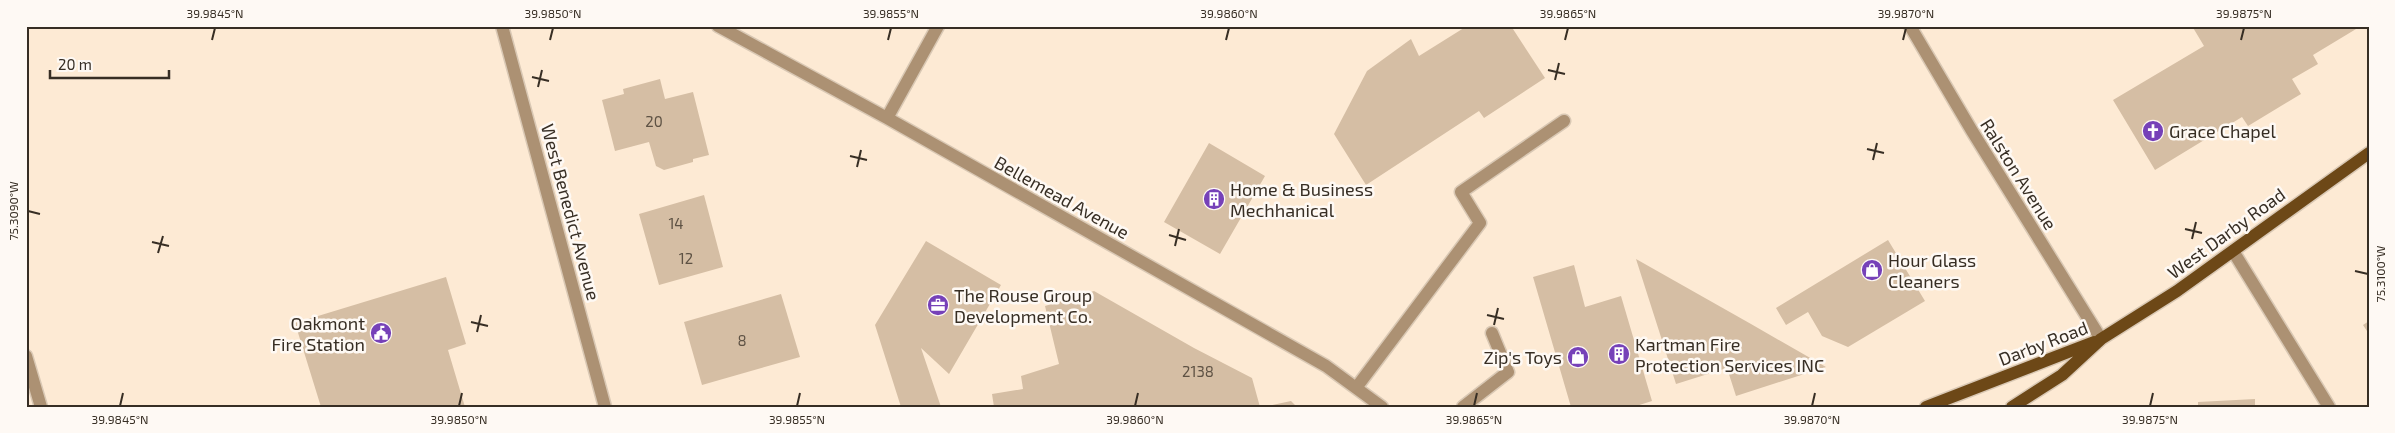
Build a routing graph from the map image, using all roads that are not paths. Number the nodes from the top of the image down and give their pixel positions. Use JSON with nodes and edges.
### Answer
{"nodes":[{"id":1,"x":502,"y":26,"type":"edge"},
{"id":2,"x":718,"y":26,"type":"edge"},
{"id":3,"x":938,"y":26,"type":"edge"},
{"id":4,"x":1910,"y":26,"type":"edge"},
{"id":5,"x":887,"y":118,"type":"junction"},
{"id":6,"x":1564,"y":121,"type":"dead end"},
{"id":7,"x":2369,"y":153,"type":"edge"},
{"id":8,"x":2233,"y":251,"type":"junction"},
{"id":9,"x":1492,"y":333,"type":"dead end"},
{"id":10,"x":2101,"y":339,"type":"junction"},
{"id":11,"x":26,"y":356,"type":"edge"},
{"id":12,"x":1356,"y":388,"type":"junction"},
{"id":13,"x":41,"y":407,"type":"edge"},
{"id":14,"x":605,"y":407,"type":"edge"},
{"id":15,"x":1382,"y":407,"type":"edge"},
{"id":16,"x":1463,"y":407,"type":"edge"},
{"id":17,"x":1926,"y":407,"type":"edge"},
{"id":18,"x":2012,"y":407,"type":"edge"},
{"id":19,"x":2329,"y":407,"type":"edge"}],
"edges":[{"from":1,"to":14,"type":"street","name":"West Benedict Avenue"},
{"from":2,"to":5,"type":"street","name":"Bellemead Avenue"},
{"from":3,"to":5,"type":"street"},
{"from":4,"to":10,"type":"street","name":"Ralston Avenue"},
{"from":5,"to":12,"type":"street","name":"Bellemead Avenue"},
{"from":6,"to":12,"type":"street"},
{"from":7,"to":8,"type":"main road","name":"West Darby Road"},
{"from":8,"to":10,"type":"main road","name":"West Darby Road"},
{"from":8,"to":19,"type":"street"},
{"from":9,"to":16,"type":"street"},
{"from":10,"to":17,"type":"main road","name":"Darby Road"},
{"from":10,"to":18,"type":"main road","name":"Darby Road"},
{"from":11,"to":13,"type":"street"},
{"from":12,"to":15,"type":"street","name":"Bellemead Avenue"}]}
